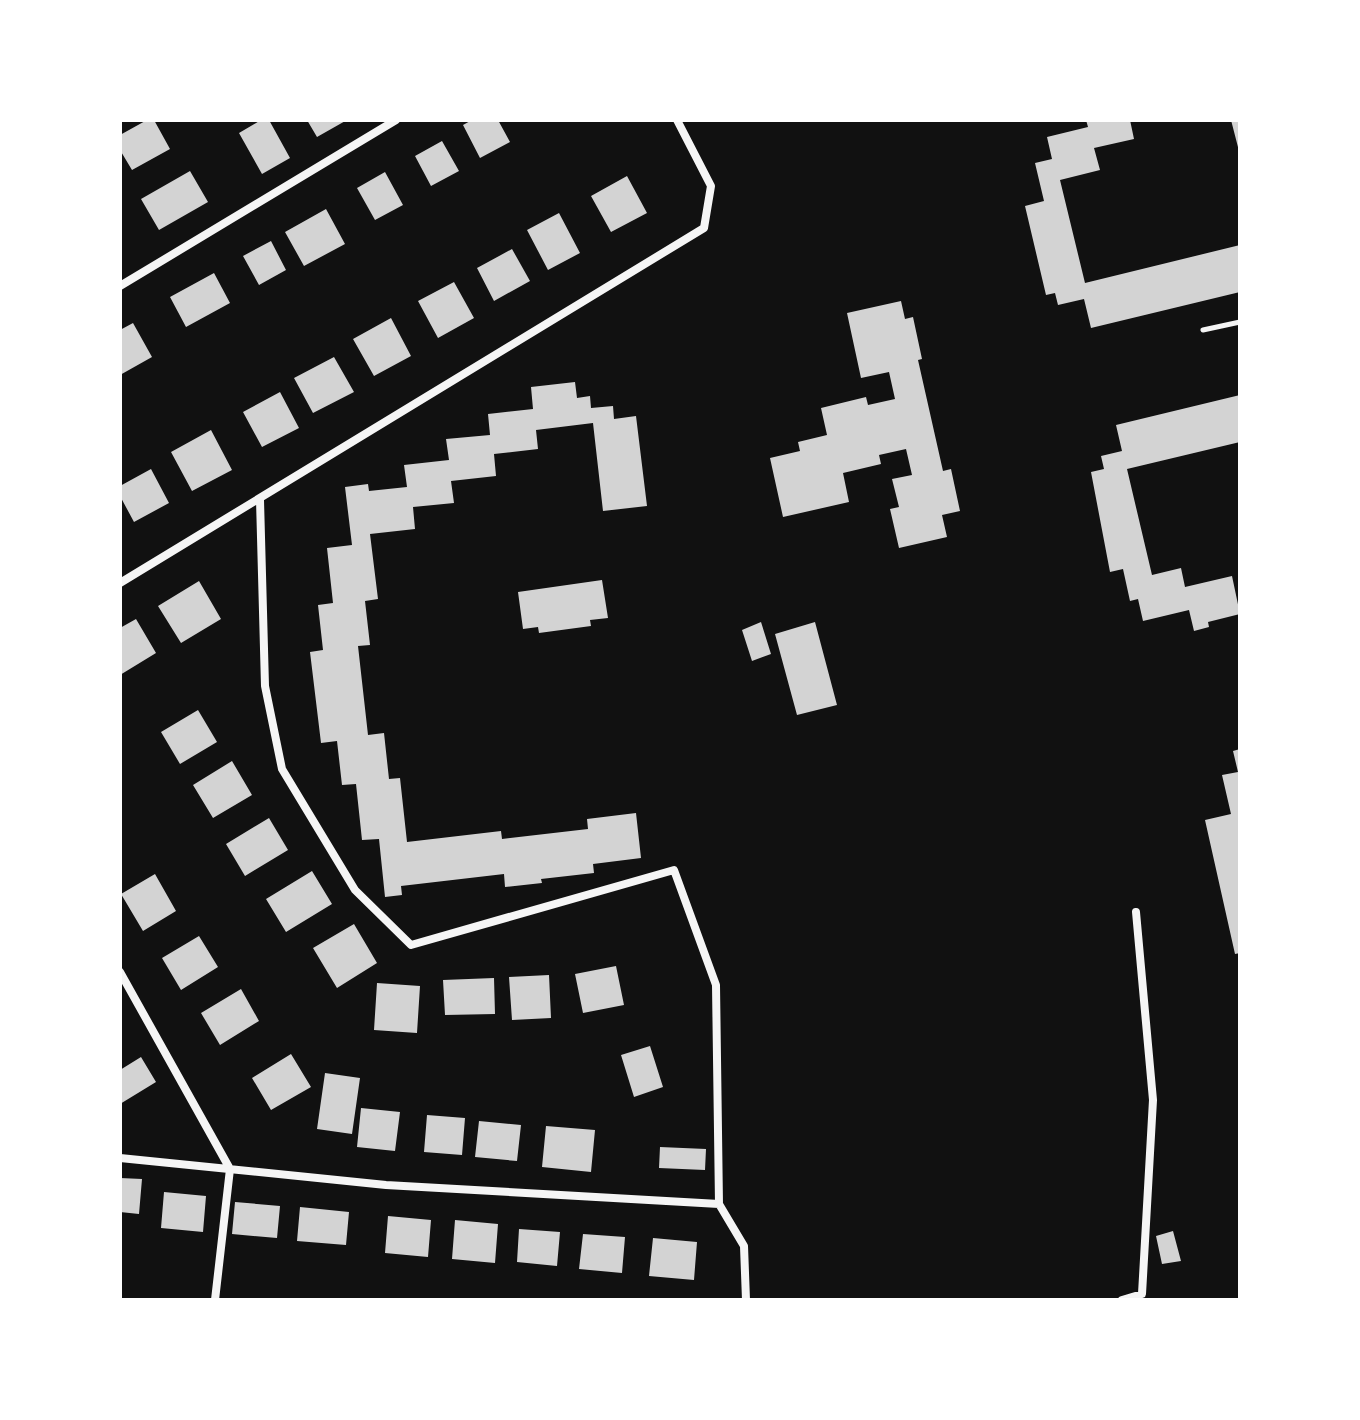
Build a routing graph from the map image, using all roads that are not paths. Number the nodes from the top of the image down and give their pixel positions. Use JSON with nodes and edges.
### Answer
{"nodes":[{"id":1,"x":396,"y":120,"type":"edge"},
{"id":2,"x":677,"y":120,"type":"edge"},
{"id":3,"x":120,"y":286,"type":"edge"},
{"id":4,"x":1240,"y":322,"type":"edge"},
{"id":5,"x":1203,"y":330,"type":"dead end"},
{"id":6,"x":260,"y":500,"type":"junction"},
{"id":7,"x":120,"y":583,"type":"edge"},
{"id":8,"x":1136,"y":912,"type":"dead end"},
{"id":9,"x":120,"y":972,"type":"edge"},
{"id":10,"x":120,"y":1158,"type":"edge"},
{"id":11,"x":230,"y":1169,"type":"junction"},
{"id":12,"x":719,"y":1204,"type":"junction"},
{"id":13,"x":215,"y":1300,"type":"edge"},
{"id":14,"x":746,"y":1300,"type":"edge"},
{"id":15,"x":1122,"y":1300,"type":"edge"}],
"edges":[{"from":1,"to":3,"type":"street"},
{"from":2,"to":6,"type":"street"},
{"from":4,"to":5,"type":"lane"},
{"from":6,"to":7,"type":"street"},
{"from":6,"to":12,"type":"street"},
{"from":8,"to":15,"type":"street"},
{"from":9,"to":11,"type":"street"},
{"from":10,"to":11,"type":"street"},
{"from":11,"to":12,"type":"street"},
{"from":11,"to":13,"type":"street"},
{"from":12,"to":14,"type":"street"}]}
